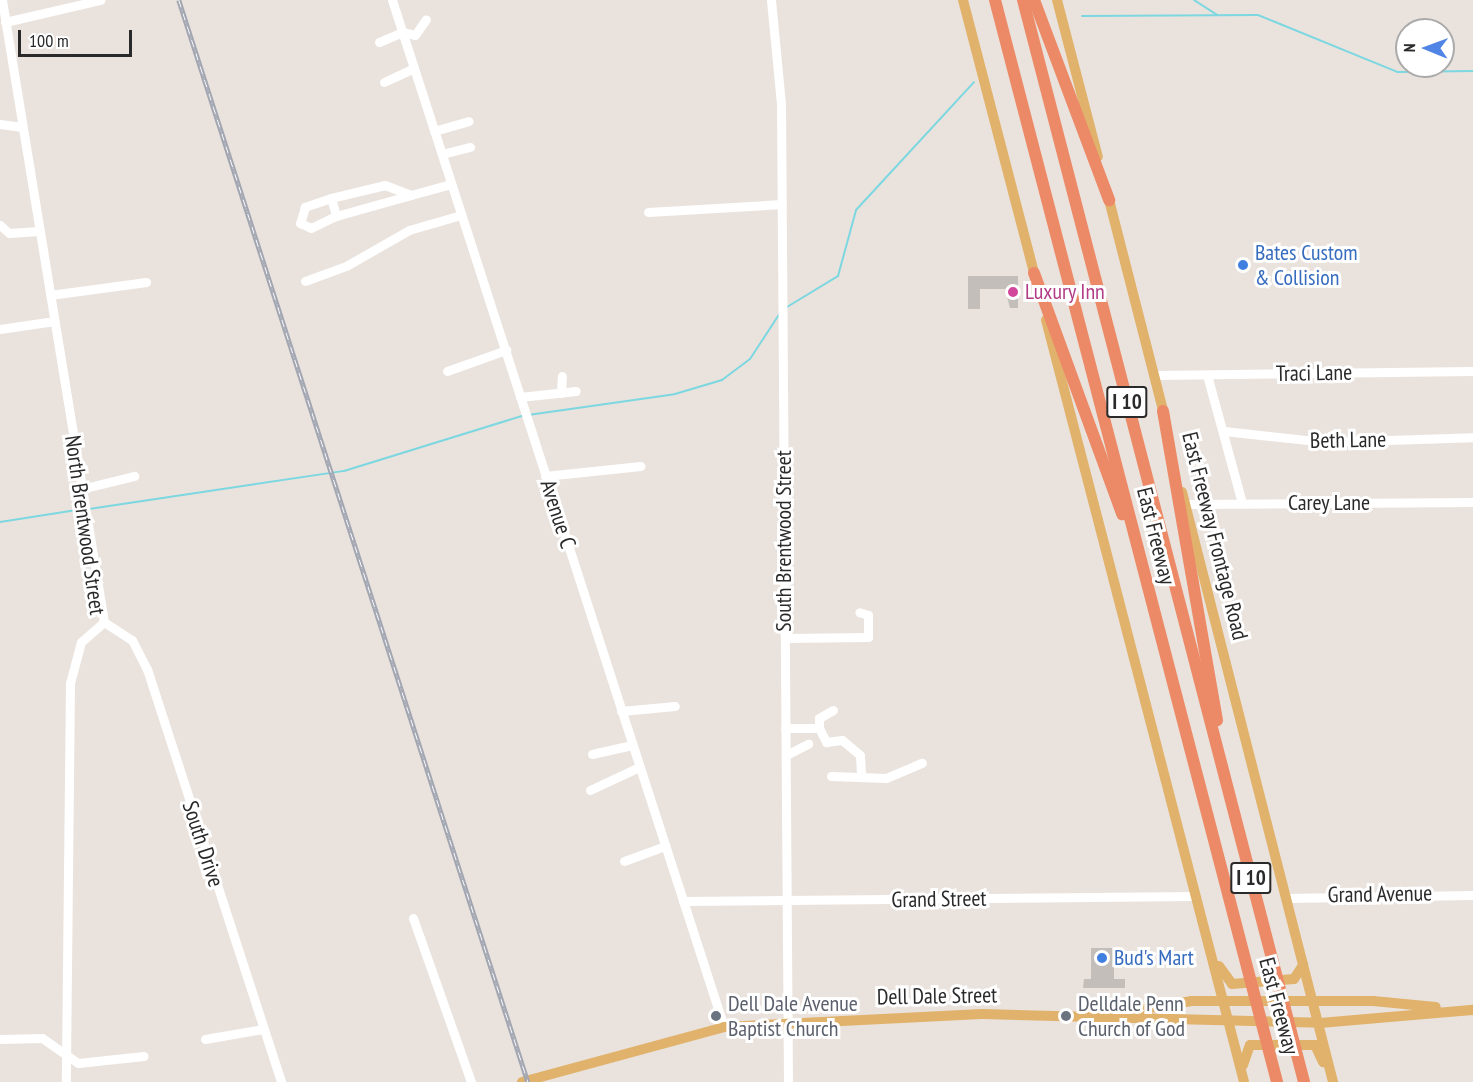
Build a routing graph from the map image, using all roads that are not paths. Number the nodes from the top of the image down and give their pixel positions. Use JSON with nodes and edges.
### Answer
{"nodes":[{"id":1,"x":2,"y":0,"type":"edge"},
{"id":2,"x":100,"y":0,"type":"edge"},
{"id":3,"x":392,"y":0,"type":"edge"},
{"id":4,"x":771,"y":0,"type":"edge"},
{"id":5,"x":963,"y":0,"type":"edge"},
{"id":6,"x":995,"y":0,"type":"edge"},
{"id":7,"x":1023,"y":0,"type":"edge"},
{"id":8,"x":1034,"y":0,"type":"edge"},
{"id":9,"x":1058,"y":0,"type":"edge"},
{"id":10,"x":426,"y":19,"type":"dead end"},
{"id":11,"x":5,"y":22,"type":"junction"},
{"id":12,"x":402,"y":32,"type":"junction"},
{"id":13,"x":379,"y":42,"type":"dead end"},
{"id":14,"x":414,"y":68,"type":"junction"},
{"id":15,"x":384,"y":82,"type":"dead end"},
{"id":16,"x":469,"y":121,"type":"dead end"},
{"id":17,"x":0,"y":124,"type":"edge"},
{"id":18,"x":22,"y":128,"type":"junction"},
{"id":19,"x":434,"y":131,"type":"junction"},
{"id":20,"x":470,"y":147,"type":"dead end"},
{"id":21,"x":442,"y":154,"type":"junction"},
{"id":22,"x":451,"y":184,"type":"junction"},
{"id":23,"x":411,"y":195,"type":"junction"},
{"id":24,"x":331,"y":198,"type":"junction"},
{"id":25,"x":1109,"y":200,"type":"junction"},
{"id":26,"x":782,"y":204,"type":"junction"},
{"id":27,"x":648,"y":212,"type":"dead end"},
{"id":28,"x":461,"y":215,"type":"junction"},
{"id":29,"x":336,"y":216,"type":"junction"},
{"id":30,"x":0,"y":225,"type":"edge"},
{"id":31,"x":39,"y":231,"type":"junction"},
{"id":32,"x":4,"y":235,"type":"edge"},
{"id":33,"x":1034,"y":273,"type":"junction"},
{"id":34,"x":305,"y":281,"type":"dead end"},
{"id":35,"x":146,"y":282,"type":"dead end"},
{"id":36,"x":50,"y":296,"type":"junction"},
{"id":37,"x":54,"y":321,"type":"junction"},
{"id":38,"x":0,"y":329,"type":"edge"},
{"id":39,"x":506,"y":350,"type":"junction"},
{"id":40,"x":447,"y":371,"type":"dead end"},
{"id":41,"x":1473,"y":371,"type":"edge"},
{"id":42,"x":1155,"y":375,"type":"junction"},
{"id":43,"x":1207,"y":375,"type":"junction"},
{"id":44,"x":562,"y":376,"type":"dead end"},
{"id":45,"x":576,"y":391,"type":"dead end"},
{"id":46,"x":561,"y":393,"type":"junction"},
{"id":47,"x":520,"y":397,"type":"junction"},
{"id":48,"x":1163,"y":411,"type":"junction"},
{"id":49,"x":1224,"y":431,"type":"junction"},
{"id":50,"x":1473,"y":437,"type":"edge"},
{"id":51,"x":640,"y":466,"type":"dead end"},
{"id":52,"x":134,"y":476,"type":"dead end"},
{"id":53,"x":545,"y":476,"type":"junction"},
{"id":54,"x":81,"y":489,"type":"junction"},
{"id":55,"x":1242,"y":502,"type":"junction"},
{"id":56,"x":1473,"y":502,"type":"edge"},
{"id":57,"x":1185,"y":504,"type":"junction"},
{"id":58,"x":1133,"y":535,"type":"junction"},
{"id":59,"x":859,"y":612,"type":"dead end"},
{"id":60,"x":104,"y":622,"type":"junction"},
{"id":61,"x":785,"y":638,"type":"junction"},
{"id":62,"x":675,"y":706,"type":"dead end"},
{"id":63,"x":833,"y":710,"type":"dead end"},
{"id":64,"x":621,"y":711,"type":"junction"},
{"id":65,"x":785,"y":728,"type":"junction"},
{"id":66,"x":819,"y":728,"type":"junction"},
{"id":67,"x":808,"y":744,"type":"dead end"},
{"id":68,"x":632,"y":745,"type":"junction"},
{"id":69,"x":592,"y":754,"type":"dead end"},
{"id":70,"x":786,"y":755,"type":"junction"},
{"id":71,"x":922,"y":763,"type":"dead end"},
{"id":72,"x":639,"y":767,"type":"junction"},
{"id":73,"x":861,"y":773,"type":"junction"},
{"id":74,"x":831,"y":777,"type":"dead end"},
{"id":75,"x":590,"y":790,"type":"dead end"},
{"id":76,"x":1232,"y":804,"type":"junction"},
{"id":77,"x":664,"y":846,"type":"junction"},
{"id":78,"x":624,"y":861,"type":"dead end"},
{"id":79,"x":1473,"y":895,"type":"edge"},
{"id":80,"x":1196,"y":896,"type":"junction"},
{"id":81,"x":1287,"y":898,"type":"junction"},
{"id":82,"x":787,"y":900,"type":"junction"},
{"id":83,"x":683,"y":901,"type":"junction"},
{"id":84,"x":1201,"y":915,"type":"junction"},
{"id":85,"x":413,"y":918,"type":"dead end"},
{"id":86,"x":1303,"y":965,"type":"junction"},
{"id":87,"x":1314,"y":1001,"type":"junction"},
{"id":88,"x":1223,"y":1002,"type":"junction"},
{"id":89,"x":1460,"y":1010,"type":"junction"},
{"id":90,"x":1473,"y":1010,"type":"edge"},
{"id":91,"x":1109,"y":1015,"type":"junction"},
{"id":92,"x":1229,"y":1022,"type":"junction"},
{"id":93,"x":788,"y":1023,"type":"junction"},
{"id":94,"x":1320,"y":1023,"type":"junction"},
{"id":95,"x":724,"y":1027,"type":"junction"},
{"id":96,"x":263,"y":1029,"type":"junction"},
{"id":97,"x":0,"y":1039,"type":"edge"},
{"id":98,"x":205,"y":1039,"type":"dead end"},
{"id":99,"x":66,"y":1055,"type":"junction"},
{"id":100,"x":144,"y":1056,"type":"dead end"},
{"id":101,"x":1275,"y":1077,"type":"edge"},
{"id":102,"x":1302,"y":1077,"type":"edge"},
{"id":103,"x":1244,"y":1079,"type":"edge"},
{"id":104,"x":66,"y":1082,"type":"edge"},
{"id":105,"x":280,"y":1082,"type":"edge"},
{"id":106,"x":471,"y":1082,"type":"edge"},
{"id":107,"x":522,"y":1082,"type":"edge"},
{"id":108,"x":788,"y":1082,"type":"edge"},
{"id":109,"x":1331,"y":1082,"type":"edge"}],
"edges":[{"from":1,"to":11,"type":"street","name":"North Brentwood Street"},
{"from":2,"to":11,"type":"street"},
{"from":3,"to":12,"type":"street","name":"Avenue C"},
{"from":4,"to":26,"type":"street","name":"South Brentwood Street"},
{"from":5,"to":33,"type":"main road"},
{"from":6,"to":58,"type":"highway","name":"East Freeway","number":"I 10"},
{"from":7,"to":76,"type":"highway","name":"East Freeway","number":"I 10"},
{"from":8,"to":25,"type":"highway"},
{"from":9,"to":25,"type":"main road","name":"East Freeway Frontage Road"},
{"from":10,"to":12,"type":"street"},
{"from":11,"to":18,"type":"street","name":"North Brentwood Street"},
{"from":12,"to":13,"type":"street"},
{"from":12,"to":14,"type":"street","name":"Avenue C"},
{"from":14,"to":15,"type":"street"},
{"from":14,"to":19,"type":"street","name":"Avenue C"},
{"from":16,"to":19,"type":"street"},
{"from":17,"to":18,"type":"street"},
{"from":18,"to":31,"type":"street","name":"North Brentwood Street"},
{"from":19,"to":21,"type":"street","name":"Avenue C"},
{"from":20,"to":21,"type":"street"},
{"from":21,"to":22,"type":"street","name":"Avenue C"},
{"from":22,"to":23,"type":"street"},
{"from":22,"to":28,"type":"street","name":"Avenue C"},
{"from":23,"to":24,"type":"street"},
{"from":23,"to":29,"type":"street"},
{"from":24,"to":29,"type":"street"},
{"from":24,"to":29,"type":"street"},
{"from":25,"to":42,"type":"main road","name":"East Freeway Frontage Road"},
{"from":26,"to":27,"type":"street"},
{"from":26,"to":61,"type":"street","name":"South Brentwood Street"},
{"from":28,"to":34,"type":"street"},
{"from":28,"to":39,"type":"street","name":"Avenue C"},
{"from":30,"to":32,"type":"street"},
{"from":31,"to":32,"type":"street"},
{"from":31,"to":36,"type":"street","name":"North Brentwood Street"},
{"from":33,"to":58,"type":"highway"},
{"from":33,"to":80,"type":"main road"},
{"from":35,"to":36,"type":"street"},
{"from":36,"to":37,"type":"street","name":"North Brentwood Street"},
{"from":37,"to":38,"type":"street"},
{"from":37,"to":54,"type":"street","name":"North Brentwood Street"},
{"from":39,"to":40,"type":"street"},
{"from":39,"to":47,"type":"street","name":"Avenue C"},
{"from":41,"to":43,"type":"street","name":"Traci Lane"},
{"from":42,"to":43,"type":"street","name":"Traci Lane"},
{"from":42,"to":48,"type":"main road","name":"East Freeway Frontage Road"},
{"from":43,"to":49,"type":"street"},
{"from":44,"to":46,"type":"street"},
{"from":45,"to":46,"type":"street"},
{"from":46,"to":47,"type":"street"},
{"from":47,"to":53,"type":"street","name":"Avenue C"},
{"from":48,"to":57,"type":"main road","name":"East Freeway Frontage Road"},
{"from":48,"to":76,"type":"highway"},
{"from":49,"to":50,"type":"street","name":"Beth Lane"},
{"from":49,"to":55,"type":"street"},
{"from":51,"to":53,"type":"street"},
{"from":52,"to":54,"type":"street"},
{"from":53,"to":64,"type":"street","name":"Avenue C"},
{"from":54,"to":60,"type":"street","name":"North Brentwood Street"},
{"from":55,"to":56,"type":"street","name":"Carey Lane"},
{"from":55,"to":57,"type":"street","name":"Carey Lane"},
{"from":57,"to":81,"type":"main road","name":"East Freeway Frontage Road"},
{"from":58,"to":101,"type":"highway","name":"East Freeway","number":"I 10"},
{"from":59,"to":61,"type":"street"},
{"from":60,"to":96,"type":"street","name":"South Drive"},
{"from":60,"to":99,"type":"street","name":"North Brentwood Street"},
{"from":61,"to":65,"type":"street","name":"South Brentwood Street"},
{"from":62,"to":64,"type":"street"},
{"from":63,"to":66,"type":"street"},
{"from":64,"to":68,"type":"street","name":"Avenue C"},
{"from":65,"to":66,"type":"street"},
{"from":65,"to":70,"type":"street","name":"South Brentwood Street"},
{"from":66,"to":73,"type":"street"},
{"from":67,"to":70,"type":"street"},
{"from":68,"to":69,"type":"street"},
{"from":68,"to":72,"type":"street","name":"Avenue C"},
{"from":70,"to":82,"type":"street","name":"South Brentwood Street"},
{"from":71,"to":73,"type":"street"},
{"from":72,"to":75,"type":"street"},
{"from":72,"to":77,"type":"street","name":"Avenue C"},
{"from":73,"to":74,"type":"street"},
{"from":76,"to":102,"type":"highway","name":"East Freeway","number":"I 10"},
{"from":77,"to":78,"type":"street"},
{"from":77,"to":83,"type":"street","name":"Avenue C"},
{"from":79,"to":81,"type":"street","name":"Grand Avenue"},
{"from":80,"to":82,"type":"street","name":"Grand Street"},
{"from":80,"to":84,"type":"main road"},
{"from":81,"to":86,"type":"main road","name":"East Freeway Frontage Road"},
{"from":82,"to":83,"type":"street","name":"Grand Street"},
{"from":82,"to":93,"type":"street","name":"South Brentwood Street"},
{"from":83,"to":95,"type":"street","name":"Avenue C"},
{"from":84,"to":86,"type":"main road"},
{"from":84,"to":88,"type":"main road"},
{"from":85,"to":106,"type":"street"},
{"from":86,"to":87,"type":"main road","name":"East Freeway Frontage Road"},
{"from":87,"to":88,"type":"main road","name":"Dell Dale Street"},
{"from":87,"to":89,"type":"main road","name":"Dell Dale Street"},
{"from":87,"to":94,"type":"main road","name":"East Freeway Frontage Road"},
{"from":88,"to":91,"type":"main road","name":"Dell Dale Street"},
{"from":88,"to":92,"type":"main road"},
{"from":89,"to":90,"type":"main road","name":"Dell Dale Street"},
{"from":89,"to":94,"type":"main road","name":"Dell Dale Street"},
{"from":91,"to":92,"type":"main road","name":"Dell Dale Street"},
{"from":91,"to":93,"type":"main road","name":"Dell Dale Street"},
{"from":92,"to":94,"type":"main road","name":"Dell Dale Street"},
{"from":92,"to":103,"type":"main road"},
{"from":93,"to":95,"type":"main road","name":"Dell Dale Street"},
{"from":93,"to":108,"type":"street","name":"South Brentwood Street"},
{"from":94,"to":109,"type":"main road","name":"East Freeway Frontage Road"},
{"from":95,"to":107,"type":"main road","name":"Dell Dale Street"},
{"from":96,"to":98,"type":"street"},
{"from":96,"to":105,"type":"street","name":"South Drive"},
{"from":97,"to":99,"type":"street"},
{"from":99,"to":100,"type":"street"},
{"from":99,"to":104,"type":"street","name":"North Brentwood Street"},
{"from":103,"to":109,"type":"main road"}]}
